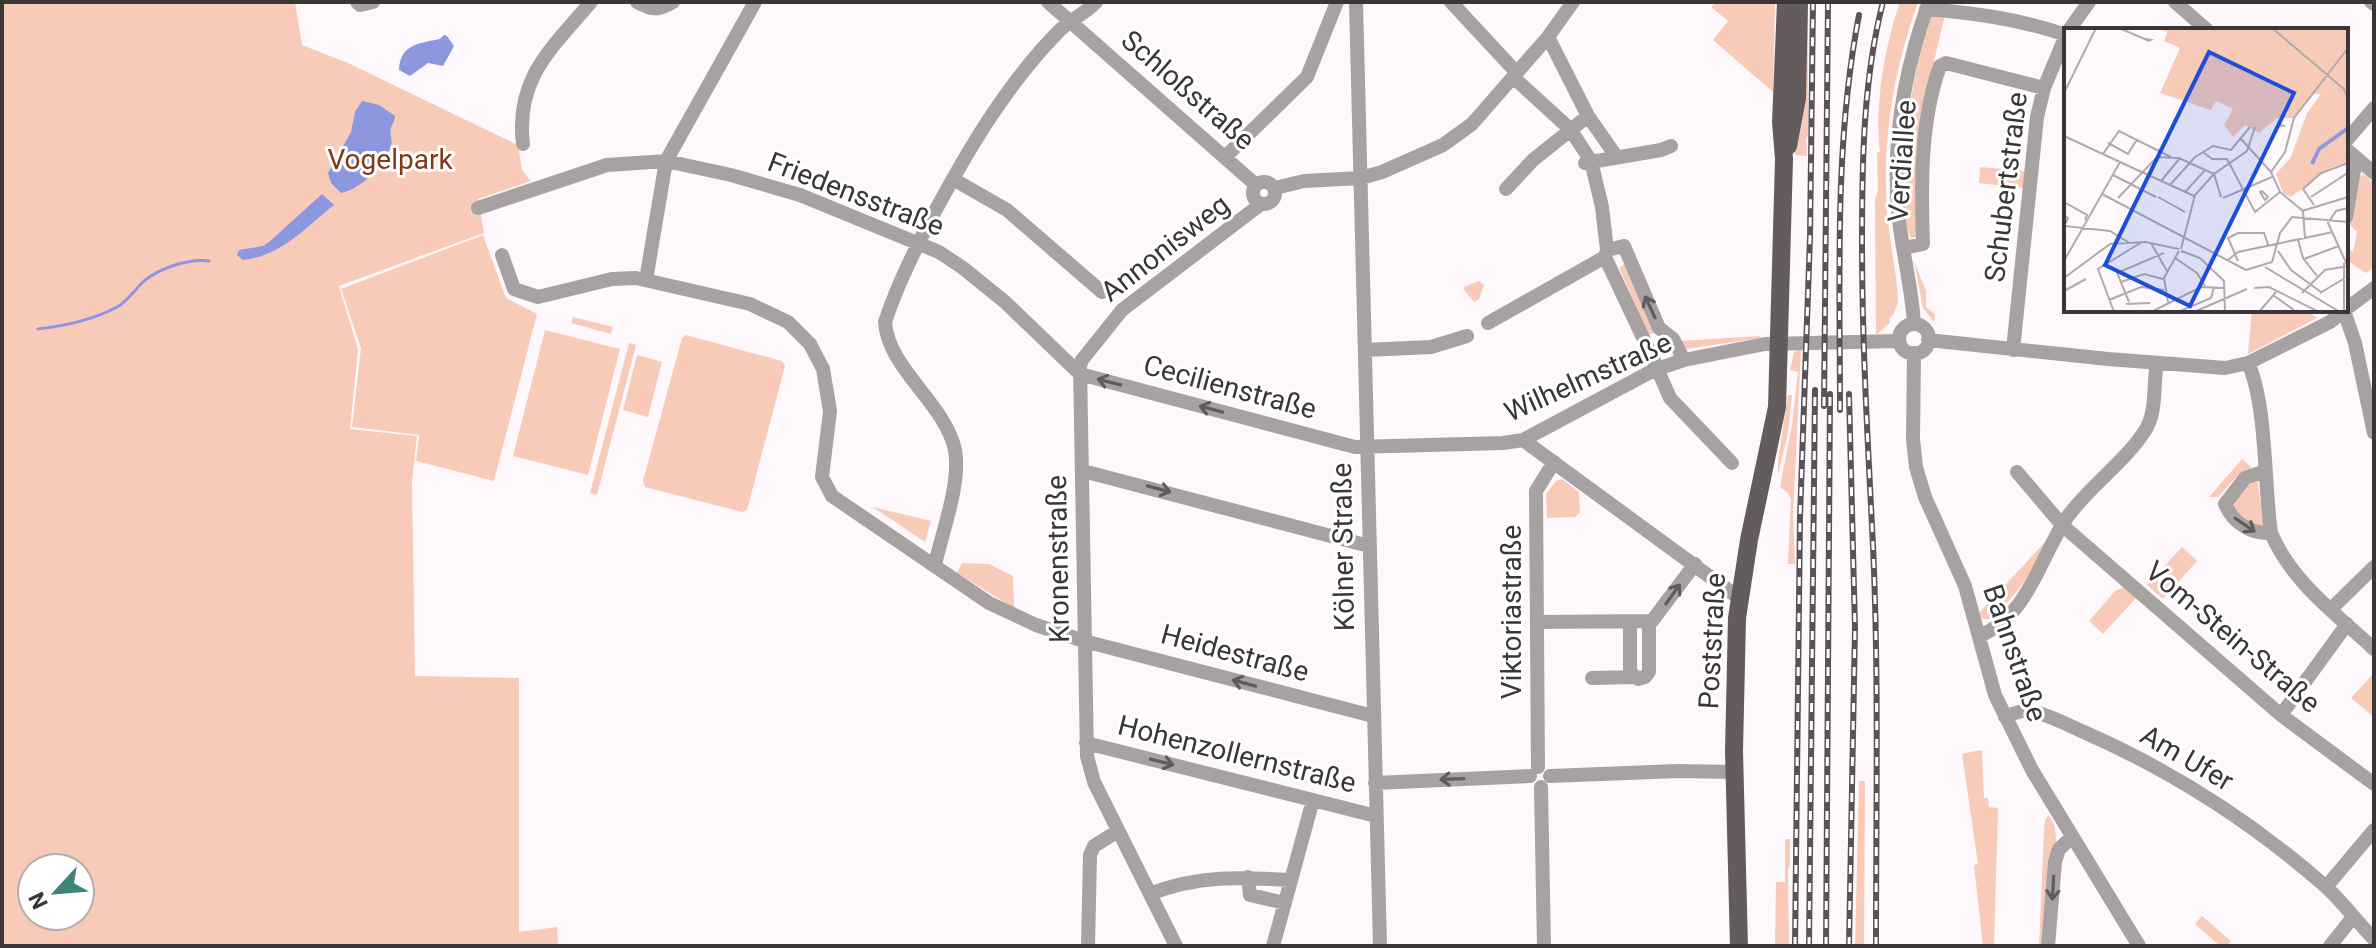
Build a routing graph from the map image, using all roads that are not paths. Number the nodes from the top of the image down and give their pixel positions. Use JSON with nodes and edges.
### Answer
{"nodes":[{"id":1,"x":357,"y":2,"type":"edge"},
{"id":2,"x":373,"y":2,"type":"edge"},
{"id":3,"x":591,"y":2,"type":"edge"},
{"id":4,"x":637,"y":2,"type":"edge"},
{"id":5,"x":673,"y":2,"type":"edge"},
{"id":6,"x":755,"y":2,"type":"edge"},
{"id":7,"x":1048,"y":2,"type":"edge"},
{"id":8,"x":1096,"y":2,"type":"edge"},
{"id":9,"x":1337,"y":2,"type":"edge"},
{"id":10,"x":1356,"y":2,"type":"edge"},
{"id":11,"x":1451,"y":2,"type":"edge"},
{"id":12,"x":1573,"y":2,"type":"edge"},
{"id":13,"x":1786,"y":2,"type":"edge"},
{"id":14,"x":1799,"y":2,"type":"edge"},
{"id":15,"x":2089,"y":2,"type":"edge"},
{"id":16,"x":2175,"y":2,"type":"edge"},
{"id":17,"x":1928,"y":6,"type":"edge"},
{"id":18,"x":1071,"y":23,"type":"junction"},
{"id":19,"x":2070,"y":28,"type":"edge"},
{"id":20,"x":2205,"y":28,"type":"edge"},
{"id":21,"x":2064,"y":34,"type":"edge"},
{"id":22,"x":1548,"y":37,"type":"junction"},
{"id":23,"x":2064,"y":44,"type":"edge"},
{"id":24,"x":2059,"y":68,"type":"edge"},
{"id":25,"x":1515,"y":75,"type":"junction"},
{"id":26,"x":2044,"y":88,"type":"junction"},
{"id":27,"x":2374,"y":108,"type":"edge"},
{"id":28,"x":1588,"y":116,"type":"junction"},
{"id":29,"x":1570,"y":129,"type":"junction"},
{"id":30,"x":2348,"y":139,"type":"edge"},
{"id":31,"x":523,"y":144,"type":"dead end"},
{"id":32,"x":1671,"y":146,"type":"dead end"},
{"id":33,"x":2348,"y":151,"type":"edge"},
{"id":34,"x":1616,"y":156,"type":"junction"},
{"id":35,"x":1225,"y":157,"type":"junction"},
{"id":36,"x":1784,"y":159,"type":"junction"},
{"id":37,"x":666,"y":161,"type":"junction"},
{"id":38,"x":2359,"y":161,"type":"junction"},
{"id":39,"x":1588,"y":162,"type":"junction"},
{"id":40,"x":2374,"y":173,"type":"edge"},
{"id":41,"x":1361,"y":178,"type":"junction"},
{"id":42,"x":953,"y":179,"type":"junction"},
{"id":43,"x":1256,"y":185,"type":"junction"},
{"id":44,"x":1510,"y":187,"type":"dead end"},
{"id":45,"x":1275,"y":188,"type":"junction"},
{"id":46,"x":1261,"y":204,"type":"junction"},
{"id":47,"x":2348,"y":205,"type":"edge"},
{"id":48,"x":478,"y":208,"type":"dead end"},
{"id":49,"x":918,"y":243,"type":"junction"},
{"id":50,"x":1904,"y":248,"type":"junction"},
{"id":51,"x":1606,"y":254,"type":"junction"},
{"id":52,"x":502,"y":255,"type":"dead end"},
{"id":53,"x":646,"y":280,"type":"junction"},
{"id":54,"x":2374,"y":288,"type":"edge"},
{"id":55,"x":1102,"y":292,"type":"dead end"},
{"id":56,"x":2348,"y":308,"type":"edge"},
{"id":57,"x":2342,"y":312,"type":"edge"},
{"id":58,"x":2346,"y":312,"type":"edge"},
{"id":59,"x":1488,"y":323,"type":"dead end"},
{"id":60,"x":1914,"y":324,"type":"junction"},
{"id":61,"x":1467,"y":336,"type":"dead end"},
{"id":62,"x":1928,"y":340,"type":"junction"},
{"id":63,"x":1899,"y":341,"type":"junction"},
{"id":64,"x":1780,"y":343,"type":"junction"},
{"id":65,"x":1365,"y":350,"type":"junction"},
{"id":66,"x":2013,"y":350,"type":"junction"},
{"id":67,"x":1914,"y":353,"type":"junction"},
{"id":68,"x":1684,"y":360,"type":"junction"},
{"id":69,"x":2157,"y":363,"type":"junction"},
{"id":70,"x":2248,"y":363,"type":"junction"},
{"id":71,"x":1080,"y":374,"type":"junction"},
{"id":72,"x":2370,"y":398,"type":"edge"},
{"id":73,"x":2374,"y":433,"type":"edge"},
{"id":74,"x":1523,"y":440,"type":"junction"},
{"id":75,"x":1367,"y":448,"type":"junction"},
{"id":76,"x":1554,"y":462,"type":"junction"},
{"id":77,"x":1732,"y":463,"type":"dead end"},
{"id":78,"x":1083,"y":471,"type":"junction"},
{"id":79,"x":2265,"y":471,"type":"junction"},
{"id":80,"x":2017,"y":472,"type":"dead end"},
{"id":81,"x":2062,"y":525,"type":"junction"},
{"id":82,"x":2271,"y":533,"type":"junction"},
{"id":83,"x":1369,"y":546,"type":"junction"},
{"id":84,"x":1695,"y":564,"type":"junction"},
{"id":85,"x":935,"y":565,"type":"junction"},
{"id":86,"x":2374,"y":567,"type":"edge"},
{"id":87,"x":1739,"y":598,"type":"junction"},
{"id":88,"x":2331,"y":609,"type":"junction"},
{"id":89,"x":1630,"y":621,"type":"junction"},
{"id":90,"x":1649,"y":621,"type":"junction"},
{"id":91,"x":1537,"y":622,"type":"junction"},
{"id":92,"x":2347,"y":624,"type":"junction"},
{"id":93,"x":1979,"y":636,"type":"junction"},
{"id":94,"x":1084,"y":641,"type":"junction"},
{"id":95,"x":2374,"y":649,"type":"edge"},
{"id":96,"x":1634,"y":677,"type":"junction"},
{"id":97,"x":1592,"y":678,"type":"dead end"},
{"id":98,"x":2281,"y":715,"type":"junction"},
{"id":99,"x":1373,"y":716,"type":"junction"},
{"id":100,"x":2005,"y":717,"type":"junction"},
{"id":101,"x":1086,"y":743,"type":"junction"},
{"id":102,"x":1735,"y":772,"type":"junction"},
{"id":103,"x":1540,"y":776,"type":"junction"},
{"id":104,"x":1375,"y":783,"type":"junction"},
{"id":105,"x":2374,"y":784,"type":"edge"},
{"id":106,"x":1313,"y":800,"type":"junction"},
{"id":107,"x":1376,"y":816,"type":"junction"},
{"id":108,"x":2374,"y":830,"type":"edge"},
{"id":109,"x":1118,"y":831,"type":"junction"},
{"id":110,"x":2072,"y":837,"type":"junction"},
{"id":111,"x":1248,"y":877,"type":"junction"},
{"id":112,"x":1290,"y":880,"type":"junction"},
{"id":113,"x":2326,"y":887,"type":"junction"},
{"id":114,"x":1150,"y":894,"type":"junction"},
{"id":115,"x":1285,"y":903,"type":"junction"},
{"id":116,"x":2353,"y":917,"type":"junction"},
{"id":117,"x":2374,"y":939,"type":"edge"},
{"id":118,"x":1088,"y":946,"type":"edge"},
{"id":119,"x":1176,"y":946,"type":"edge"},
{"id":120,"x":1273,"y":946,"type":"edge"},
{"id":121,"x":1380,"y":946,"type":"edge"},
{"id":122,"x":1544,"y":946,"type":"edge"},
{"id":123,"x":1739,"y":946,"type":"edge"},
{"id":124,"x":2048,"y":946,"type":"edge"},
{"id":125,"x":2139,"y":946,"type":"edge"},
{"id":126,"x":2330,"y":946,"type":"edge"}],
"edges":[{"from":1,"to":2,"type":"street"},
{"from":3,"to":31,"type":"street"},
{"from":4,"to":5,"type":"street"},
{"from":6,"to":37,"type":"street"},
{"from":7,"to":18,"type":"street","name":"Schloßstraße"},
{"from":8,"to":18,"type":"street"},
{"from":9,"to":35,"type":"street"},
{"from":10,"to":41,"type":"street","name":"Kölner Straße"},
{"from":11,"to":25,"type":"street"},
{"from":12,"to":22,"type":"street"},
{"from":13,"to":36,"type":"main road"},
{"from":14,"to":36,"type":"main road"},
{"from":15,"to":19,"type":"street"},
{"from":16,"to":20,"type":"street"},
{"from":17,"to":21,"type":"street"},
{"from":17,"to":50,"type":"street"},
{"from":18,"to":35,"type":"street","name":"Schloßstraße"},
{"from":18,"to":42,"type":"street"},
{"from":22,"to":25,"type":"street"},
{"from":22,"to":28,"type":"street"},
{"from":23,"to":24,"type":"street","name":"Schubertstraße"},
{"from":24,"to":26,"type":"street","name":"Schubertstraße"},
{"from":25,"to":29,"type":"street"},
{"from":25,"to":41,"type":"street"},
{"from":26,"to":50,"type":"street","name":"Verdiallee"},
{"from":26,"to":66,"type":"street","name":"Schubertstraße"},
{"from":27,"to":30,"type":"street"},
{"from":28,"to":29,"type":"street"},
{"from":28,"to":34,"type":"street"},
{"from":29,"to":39,"type":"street"},
{"from":29,"to":44,"type":"street"},
{"from":32,"to":34,"type":"street"},
{"from":33,"to":38,"type":"street"},
{"from":34,"to":39,"type":"street"},
{"from":35,"to":43,"type":"street","name":"Schloßstraße"},
{"from":36,"to":64,"type":"main road","name":"Poststraße"},
{"from":37,"to":48,"type":"street","name":"Friedensstraße"},
{"from":37,"to":49,"type":"street","name":"Friedensstraße"},
{"from":37,"to":53,"type":"street"},
{"from":38,"to":40,"type":"street"},
{"from":38,"to":47,"type":"street"},
{"from":39,"to":51,"type":"street"},
{"from":41,"to":45,"type":"street"},
{"from":41,"to":65,"type":"street","name":"Kölner Straße"},
{"from":42,"to":49,"type":"street"},
{"from":42,"to":55,"type":"street"},
{"from":43,"to":45,"type":"street"},
{"from":43,"to":46,"type":"street"},
{"from":45,"to":46,"type":"street"},
{"from":46,"to":71,"type":"street","name":"Annonisweg"},
{"from":49,"to":71,"type":"street","name":"Friedensstraße"},
{"from":49,"to":85,"type":"street"},
{"from":50,"to":60,"type":"street"},
{"from":51,"to":59,"type":"street"},
{"from":68,"to":51,"type":"street","one_way":true},
{"from":51,"to":77,"type":"street"},
{"from":52,"to":53,"type":"street"},
{"from":53,"to":85,"type":"street","name":"Heidestraße"},
{"from":54,"to":56,"type":"street"},
{"from":57,"to":70,"type":"street"},
{"from":58,"to":72,"type":"street"},
{"from":60,"to":62,"type":"street"},
{"from":60,"to":63,"type":"street"},
{"from":61,"to":65,"type":"street"},
{"from":62,"to":66,"type":"street"},
{"from":62,"to":67,"type":"street"},
{"from":63,"to":64,"type":"street","name":"Wilhelmstraße"},
{"from":63,"to":67,"type":"street"},
{"from":64,"to":68,"type":"street","name":"Wilhelmstraße"},
{"from":64,"to":87,"type":"main road","name":"Poststraße"},
{"from":65,"to":75,"type":"street","name":"Kölner Straße"},
{"from":66,"to":69,"type":"street"},
{"from":67,"to":93,"type":"street","name":"Bahnstraße"},
{"from":68,"to":74,"type":"street","name":"Wilhelmstraße"},
{"from":69,"to":70,"type":"street"},
{"from":69,"to":81,"type":"street"},
{"from":70,"to":79,"type":"street"},
{"from":75,"to":71,"type":"street","name":"Cecilienstraße","one_way":true},
{"from":71,"to":78,"type":"street","name":"Kronenstraße"},
{"from":72,"to":73,"type":"street"},
{"from":74,"to":75,"type":"street","name":"Wilhelmstraße"},
{"from":74,"to":76,"type":"street"},
{"from":75,"to":83,"type":"street","name":"Kölner Straße"},
{"from":76,"to":84,"type":"street"},
{"from":76,"to":91,"type":"street","name":"Viktoriastraße"},
{"from":78,"to":83,"type":"street","one_way":true},
{"from":78,"to":94,"type":"street","name":"Kronenstraße"},
{"from":79,"to":82,"type":"street"},
{"from":79,"to":82,"type":"street","one_way":true},
{"from":80,"to":81,"type":"street","name":"Vom-Stein-Straße"},
{"from":81,"to":93,"type":"street"},
{"from":81,"to":98,"type":"street","name":"Vom-Stein-Straße"},
{"from":82,"to":88,"type":"street"},
{"from":83,"to":99,"type":"street","name":"Kölner Straße"},
{"from":84,"to":87,"type":"street"},
{"from":90,"to":84,"type":"street","one_way":true},
{"from":85,"to":94,"type":"street","name":"Heidestraße"},
{"from":86,"to":88,"type":"street"},
{"from":87,"to":102,"type":"main road","name":"Poststraße"},
{"from":88,"to":92,"type":"street"},
{"from":89,"to":90,"type":"street"},
{"from":89,"to":91,"type":"street"},
{"from":89,"to":96,"type":"street"},
{"from":90,"to":96,"type":"street"},
{"from":91,"to":103,"type":"street","name":"Viktoriastraße"},
{"from":92,"to":95,"type":"street"},
{"from":92,"to":98,"type":"street"},
{"from":93,"to":100,"type":"street","name":"Bahnstraße"},
{"from":99,"to":94,"type":"street","name":"Heidestraße","one_way":true},
{"from":94,"to":101,"type":"street","name":"Kronenstraße"},
{"from":96,"to":97,"type":"street"},
{"from":98,"to":105,"type":"street","name":"Vom-Stein-Straße"},
{"from":99,"to":104,"type":"street","name":"Kölner Straße"},
{"from":100,"to":110,"type":"street","name":"Bahnstraße"},
{"from":100,"to":113,"type":"street","name":"Am Ufer"},
{"from":101,"to":106,"type":"street","name":"Hohenzollernstraße","one_way":true},
{"from":101,"to":109,"type":"street","name":"Kronenstraße"},
{"from":102,"to":103,"type":"street"},
{"from":102,"to":123,"type":"main road","name":"Poststraße"},
{"from":103,"to":104,"type":"street","one_way":true},
{"from":103,"to":122,"type":"street","name":"Viktoriastraße"},
{"from":104,"to":107,"type":"street","name":"Kölner Straße"},
{"from":106,"to":107,"type":"street","name":"Hohenzollernstraße"},
{"from":106,"to":112,"type":"street"},
{"from":107,"to":121,"type":"street","name":"Kölner Straße"},
{"from":108,"to":113,"type":"street"},
{"from":109,"to":114,"type":"street","name":"Kronenstraße"},
{"from":109,"to":118,"type":"street"},
{"from":110,"to":124,"type":"street","one_way":true},
{"from":110,"to":125,"type":"street","name":"Bahnstraße"},
{"from":111,"to":112,"type":"street"},
{"from":111,"to":114,"type":"street"},
{"from":111,"to":115,"type":"street"},
{"from":112,"to":115,"type":"street"},
{"from":113,"to":116,"type":"street","name":"Am Ufer"},
{"from":114,"to":119,"type":"street","name":"Kronenstraße"},
{"from":115,"to":120,"type":"street"},
{"from":116,"to":117,"type":"street","name":"Am Ufer"},
{"from":116,"to":126,"type":"street"}]}
